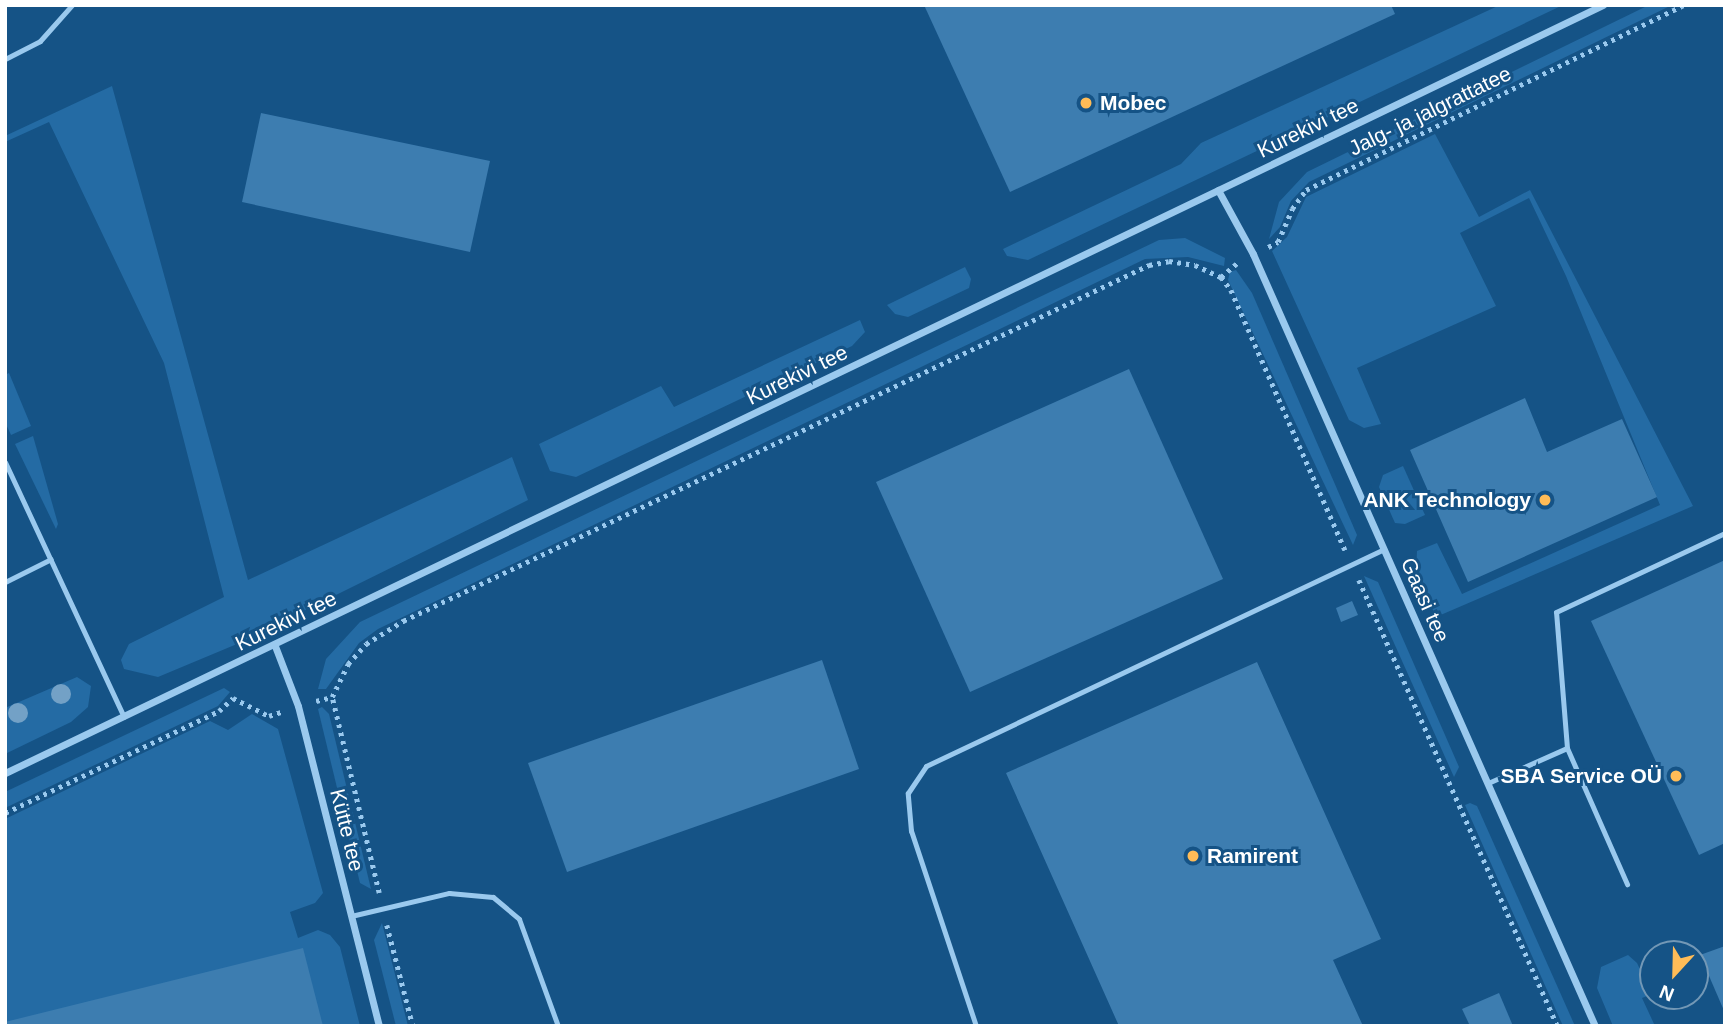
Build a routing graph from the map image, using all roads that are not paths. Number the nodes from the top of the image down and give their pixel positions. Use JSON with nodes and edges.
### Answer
{"nodes":[{"id":1,"x":72,"y":5,"type":"edge"},
{"id":2,"x":1603,"y":5,"type":"edge"},
{"id":3,"x":5,"y":59,"type":"edge"},
{"id":4,"x":1218,"y":190,"type":"junction"},
{"id":5,"x":5,"y":462,"type":"edge"},
{"id":6,"x":1725,"y":533,"type":"edge"},
{"id":7,"x":1384,"y":549,"type":"junction"},
{"id":8,"x":51,"y":559,"type":"junction"},
{"id":9,"x":5,"y":582,"type":"edge"},
{"id":10,"x":275,"y":646,"type":"junction"},
{"id":11,"x":124,"y":717,"type":"junction"},
{"id":12,"x":1567,"y":748,"type":"junction"},
{"id":13,"x":5,"y":773,"type":"edge"},
{"id":14,"x":1488,"y":783,"type":"junction"},
{"id":15,"x":1626,"y":884,"type":"dead end"},
{"id":16,"x":351,"y":916,"type":"junction"},
{"id":17,"x":379,"y":1026,"type":"edge"},
{"id":18,"x":558,"y":1026,"type":"edge"},
{"id":19,"x":976,"y":1026,"type":"edge"},
{"id":20,"x":1595,"y":1026,"type":"edge"}],
"edges":[{"from":1,"to":3,"type":"lane"},
{"from":2,"to":4,"type":"street","name":"Kurekivi tee"},
{"from":4,"to":7,"type":"street","name":"Gaasi tee"},
{"from":4,"to":10,"type":"street","name":"Kurekivi tee"},
{"from":5,"to":8,"type":"lane"},
{"from":6,"to":12,"type":"lane"},
{"from":7,"to":14,"type":"street","name":"Gaasi tee"},
{"from":7,"to":19,"type":"lane"},
{"from":8,"to":9,"type":"lane"},
{"from":8,"to":11,"type":"lane"},
{"from":10,"to":11,"type":"street","name":"Kurekivi tee"},
{"from":10,"to":16,"type":"street","name":"Kütte tee"},
{"from":11,"to":13,"type":"street","name":"Kurekivi tee"},
{"from":12,"to":14,"type":"lane"},
{"from":12,"to":15,"type":"lane"},
{"from":14,"to":20,"type":"street","name":"Gaasi tee"},
{"from":16,"to":17,"type":"street","name":"Kütte tee"},
{"from":16,"to":18,"type":"lane"}]}
